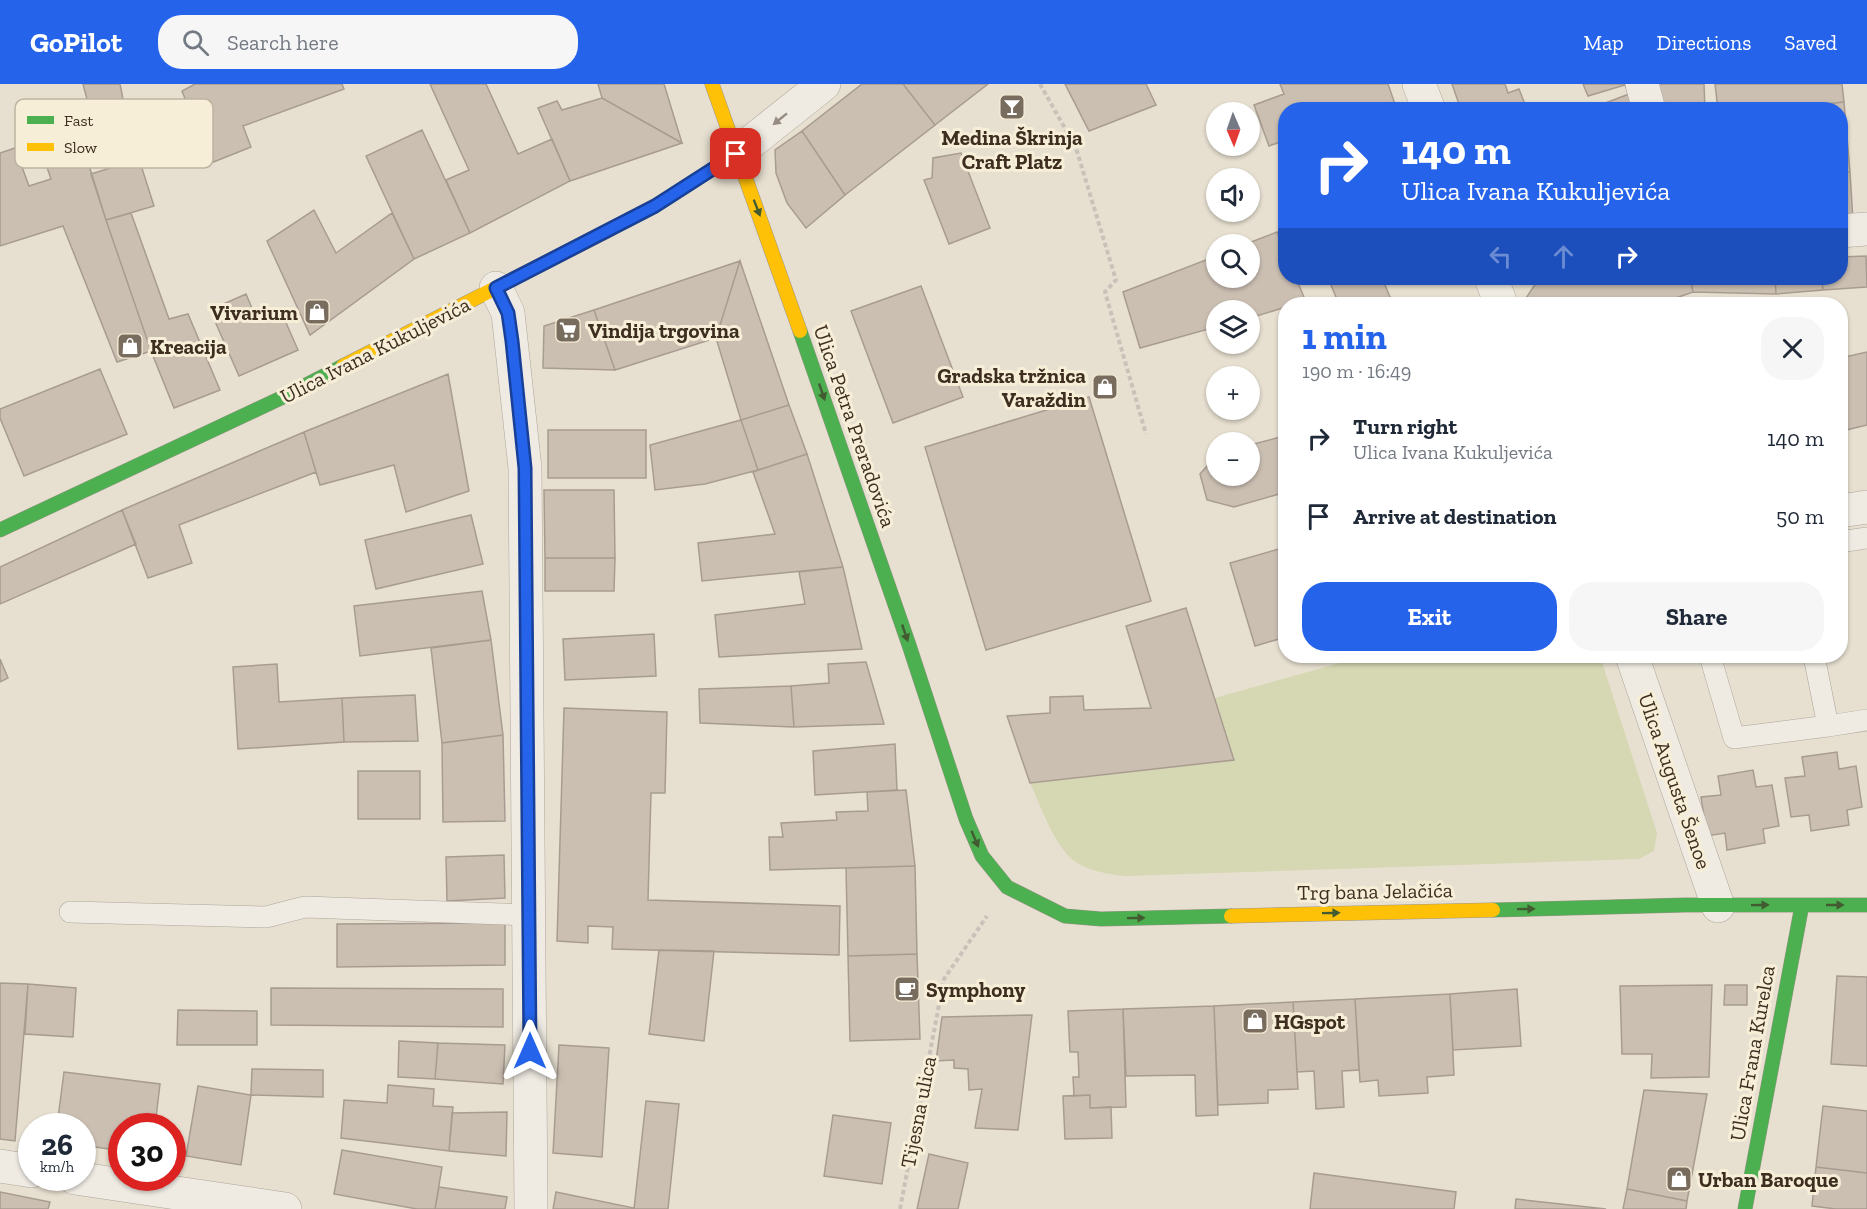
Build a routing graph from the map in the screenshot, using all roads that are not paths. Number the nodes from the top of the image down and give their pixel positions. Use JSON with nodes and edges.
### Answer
{"nodes":[{"id":1,"x":712,"y":84,"type":"edge"},
{"id":2,"x":824,"y":84,"type":"edge"},
{"id":3,"x":1419,"y":84,"type":"edge"},
{"id":4,"x":1642,"y":84,"type":"edge"},
{"id":5,"x":1426,"y":102,"type":"edge"},
{"id":6,"x":1647,"y":102,"type":"edge"},
{"id":7,"x":736,"y":154,"type":"junction"},
{"id":8,"x":1867,"y":229,"type":"edge"},
{"id":9,"x":1848,"y":230,"type":"edge"},
{"id":10,"x":496,"y":288,"type":"junction"},
{"id":11,"x":1867,"y":507,"type":"edge"},
{"id":12,"x":1848,"y":510,"type":"edge"},
{"id":13,"x":0,"y":530,"type":"edge"},
{"id":14,"x":1867,"y":538,"type":"edge"},
{"id":15,"x":1848,"y":541,"type":"edge"},
{"id":16,"x":1634,"y":663,"type":"edge"},
{"id":17,"x":1712,"y":663,"type":"edge"},
{"id":18,"x":1815,"y":663,"type":"edge"},
{"id":19,"x":1867,"y":720,"type":"edge"},
{"id":20,"x":1828,"y":726,"type":"junction"},
{"id":21,"x":955,"y":784,"type":"joint"},
{"id":22,"x":1867,"y":904,"type":"edge"},
{"id":23,"x":1802,"y":905,"type":"junction"},
{"id":24,"x":1718,"y":906,"type":"junction"},
{"id":25,"x":70,"y":912,"type":"dead end"},
{"id":26,"x":529,"y":915,"type":"junction"},
{"id":27,"x":0,"y":1166,"type":"edge"},
{"id":28,"x":18,"y":1169,"type":"edge"},
{"id":29,"x":96,"y":1181,"type":"edge"},
{"id":30,"x":285,"y":1209,"type":"edge"},
{"id":31,"x":531,"y":1209,"type":"edge"},
{"id":32,"x":1745,"y":1209,"type":"edge"}],
"edges":[{"from":1,"to":7,"type":"main road","name":"Ulica Petra Preradovića"},
{"from":2,"to":7,"type":"street","name":"Ulica Ivana Kukuljevića","one_way":true},
{"from":3,"to":5,"type":"street"},
{"from":4,"to":6,"type":"street"},
{"from":7,"to":10,"type":"main road","name":"Ulica Ivana Kukuljevića"},
{"from":7,"to":21,"type":"main road","name":"Ulica Petra Preradovića","one_way":true},
{"from":8,"to":9,"type":"street"},
{"from":10,"to":13,"type":"main road","name":"Ulica Ivana Kukuljevića"},
{"from":10,"to":26,"type":"street"},
{"from":11,"to":12,"type":"street"},
{"from":14,"to":15,"type":"lane"},
{"from":16,"to":24,"type":"street","name":"Ulica Augusta Šenoe"},
{"from":17,"to":20,"type":"lane"},
{"from":18,"to":20,"type":"lane"},
{"from":19,"to":20,"type":"lane"},
{"from":21,"to":24,"type":"main road","name":"Trg bana Jelačića","one_way":true},
{"from":23,"to":22,"type":"main road","name":"Trg bana Jelačića","one_way":true},
{"from":24,"to":23,"type":"main road","name":"Trg bana Jelačića","one_way":true},
{"from":23,"to":32,"type":"main road","name":"Ulica Frana Kurelca"},
{"from":25,"to":26,"type":"lane"},
{"from":26,"to":31,"type":"street"},
{"from":27,"to":28,"type":"street"},
{"from":29,"to":30,"type":"street"}]}
